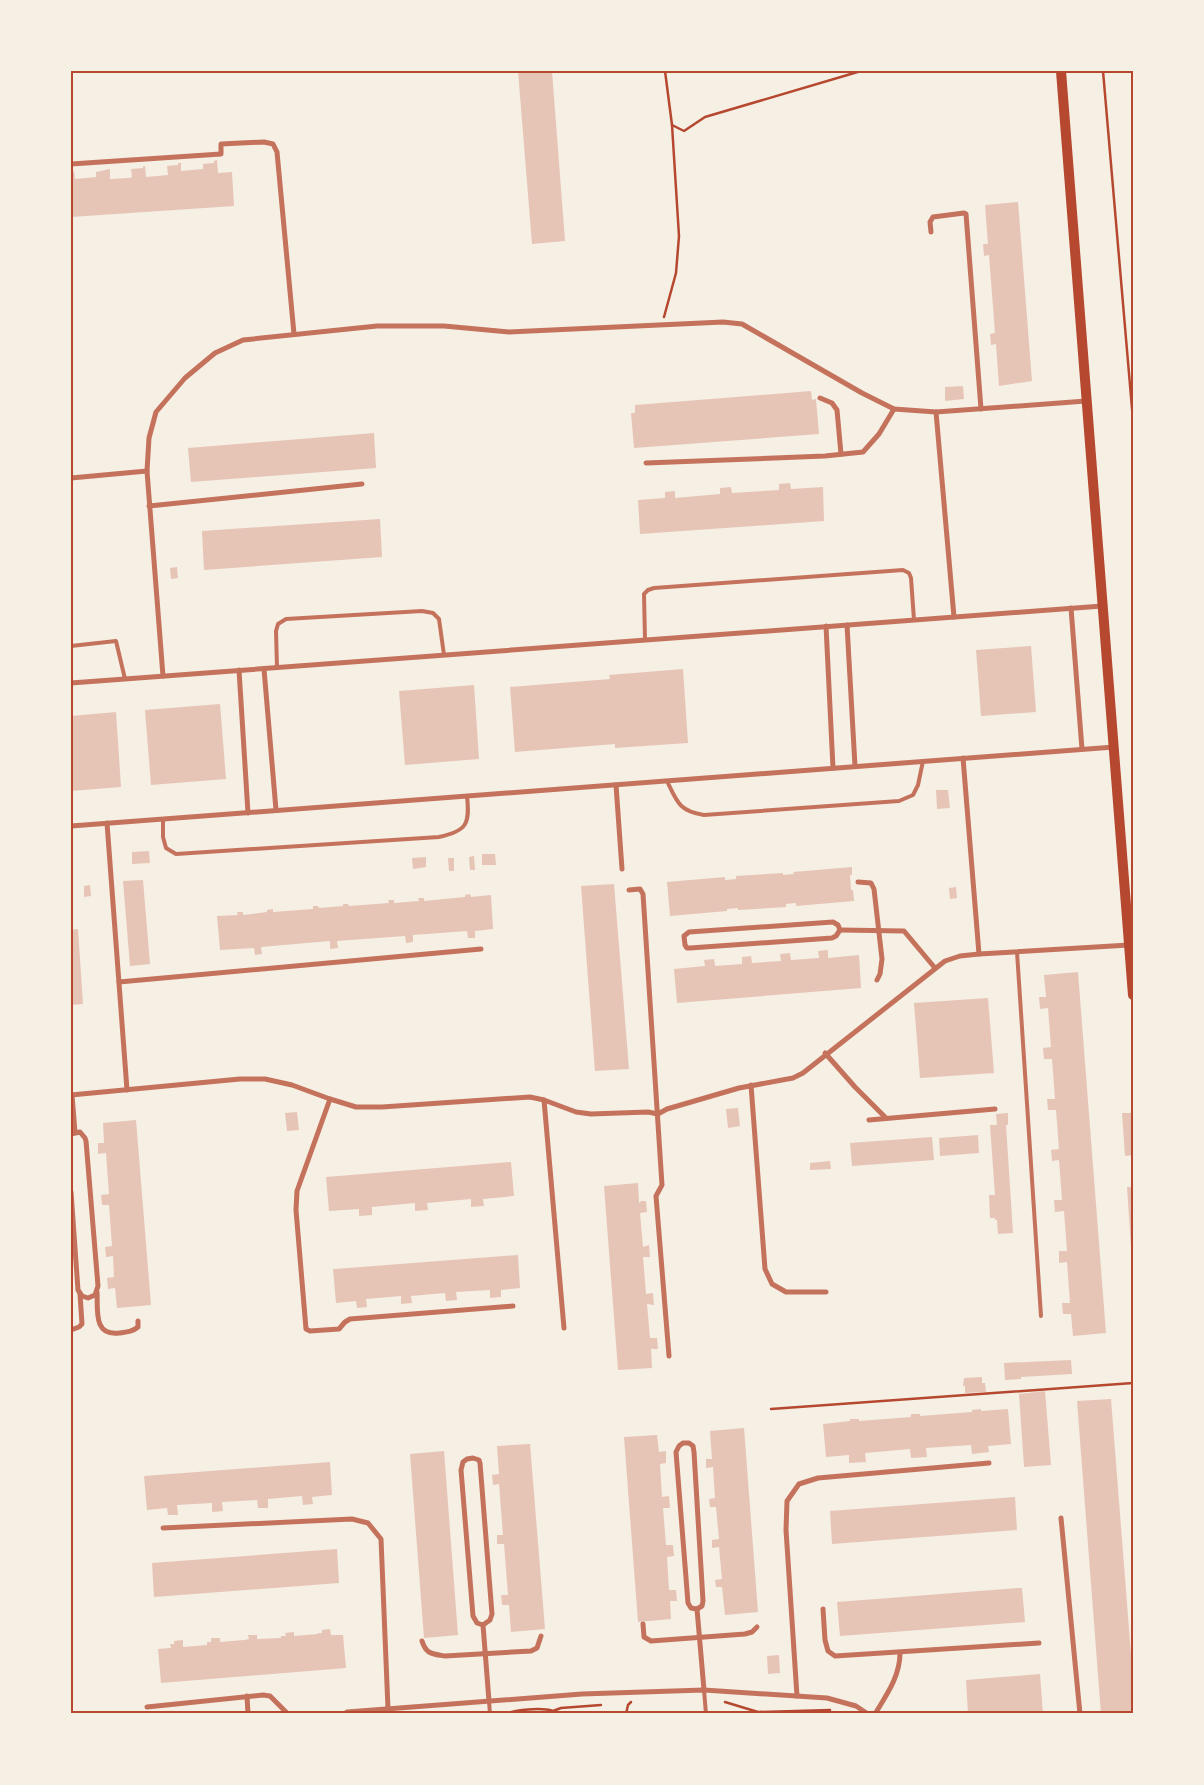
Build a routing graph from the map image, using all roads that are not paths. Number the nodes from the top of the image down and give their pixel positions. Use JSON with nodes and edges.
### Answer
{"nodes":[{"id":1,"x":1061,"y":71,"type":"edge"},
{"id":2,"x":71,"y":164,"type":"edge"},
{"id":3,"x":931,"y":232,"type":"dead end"},
{"id":4,"x":294,"y":334,"type":"junction"},
{"id":5,"x":820,"y":398,"type":"dead end"},
{"id":6,"x":1087,"y":401,"type":"junction"},
{"id":7,"x":894,"y":409,"type":"junction"},
{"id":8,"x":981,"y":409,"type":"junction"},
{"id":9,"x":936,"y":412,"type":"junction"},
{"id":10,"x":841,"y":454,"type":"junction"},
{"id":11,"x":646,"y":463,"type":"dead end"},
{"id":12,"x":147,"y":471,"type":"junction"},
{"id":13,"x":71,"y":478,"type":"edge"},
{"id":14,"x":362,"y":484,"type":"dead end"},
{"id":15,"x":149,"y":506,"type":"junction"},
{"id":16,"x":1103,"y":606,"type":"junction"},
{"id":17,"x":1071,"y":608,"type":"junction"},
{"id":18,"x":954,"y":617,"type":"junction"},
{"id":19,"x":914,"y":620,"type":"junction"},
{"id":20,"x":847,"y":625,"type":"junction"},
{"id":21,"x":826,"y":626,"type":"junction"},
{"id":22,"x":645,"y":640,"type":"junction"},
{"id":23,"x":71,"y":646,"type":"edge"},
{"id":24,"x":444,"y":655,"type":"junction"},
{"id":25,"x":264,"y":668,"type":"junction"},
{"id":26,"x":277,"y":668,"type":"junction"},
{"id":27,"x":239,"y":670,"type":"junction"},
{"id":28,"x":163,"y":676,"type":"junction"},
{"id":29,"x":126,"y":679,"type":"junction"},
{"id":30,"x":71,"y":683,"type":"edge"},
{"id":31,"x":1114,"y":747,"type":"junction"},
{"id":32,"x":1082,"y":749,"type":"junction"},
{"id":33,"x":964,"y":758,"type":"junction"},
{"id":34,"x":923,"y":761,"type":"junction"},
{"id":35,"x":856,"y":766,"type":"junction"},
{"id":36,"x":833,"y":768,"type":"junction"},
{"id":37,"x":667,"y":781,"type":"junction"},
{"id":38,"x":616,"y":785,"type":"junction"},
{"id":39,"x":468,"y":796,"type":"junction"},
{"id":40,"x":276,"y":810,"type":"junction"},
{"id":41,"x":248,"y":813,"type":"junction"},
{"id":42,"x":163,"y":819,"type":"junction"},
{"id":43,"x":107,"y":823,"type":"junction"},
{"id":44,"x":71,"y":826,"type":"edge"},
{"id":45,"x":622,"y":869,"type":"dead end"},
{"id":46,"x":858,"y":882,"type":"dead end"},
{"id":47,"x":628,"y":890,"type":"dead end"},
{"id":48,"x":840,"y":930,"type":"junction"},
{"id":49,"x":878,"y":930,"type":"junction"},
{"id":50,"x":1129,"y":945,"type":"junction"},
{"id":51,"x":482,"y":949,"type":"dead end"},
{"id":52,"x":1017,"y":952,"type":"junction"},
{"id":53,"x":979,"y":954,"type":"junction"},
{"id":54,"x":935,"y":968,"type":"junction"},
{"id":55,"x":877,"y":980,"type":"dead end"},
{"id":56,"x":119,"y":982,"type":"junction"},
{"id":57,"x":1133,"y":995,"type":"edge"},
{"id":58,"x":825,"y":1054,"type":"junction"},
{"id":59,"x":751,"y":1085,"type":"junction"},
{"id":60,"x":127,"y":1090,"type":"junction"},
{"id":61,"x":72,"y":1095,"type":"edge"},
{"id":62,"x":330,"y":1099,"type":"junction"},
{"id":63,"x":544,"y":1100,"type":"junction"},
{"id":64,"x":995,"y":1109,"type":"dead end"},
{"id":65,"x":658,"y":1114,"type":"junction"},
{"id":66,"x":886,"y":1118,"type":"junction"},
{"id":67,"x":869,"y":1120,"type":"dead end"},
{"id":68,"x":73,"y":1133,"type":"edge"},
{"id":69,"x":71,"y":1192,"type":"edge"},
{"id":70,"x":97,"y":1291,"type":"junction"},
{"id":71,"x":826,"y":1292,"type":"dead end"},
{"id":72,"x":80,"y":1294,"type":"junction"},
{"id":73,"x":514,"y":1306,"type":"dead end"},
{"id":74,"x":1041,"y":1316,"type":"dead end"},
{"id":75,"x":138,"y":1321,"type":"dead end"},
{"id":76,"x":564,"y":1328,"type":"dead end"},
{"id":77,"x":71,"y":1330,"type":"edge"},
{"id":78,"x":669,"y":1356,"type":"dead end"},
{"id":79,"x":989,"y":1463,"type":"dead end"},
{"id":80,"x":1061,"y":1518,"type":"dead end"},
{"id":81,"x":163,"y":1528,"type":"dead end"},
{"id":82,"x":697,"y":1609,"type":"junction"},
{"id":83,"x":823,"y":1609,"type":"dead end"},
{"id":84,"x":642,"y":1624,"type":"dead end"},
{"id":85,"x":483,"y":1625,"type":"junction"},
{"id":86,"x":757,"y":1627,"type":"dead end"},
{"id":87,"x":541,"y":1636,"type":"dead end"},
{"id":88,"x":699,"y":1637,"type":"junction"},
{"id":89,"x":422,"y":1641,"type":"dead end"},
{"id":90,"x":1039,"y":1643,"type":"dead end"},
{"id":91,"x":900,"y":1653,"type":"junction"},
{"id":92,"x":485,"y":1654,"type":"junction"},
{"id":93,"x":704,"y":1690,"type":"junction"},
{"id":94,"x":247,"y":1696,"type":"junction"},
{"id":95,"x":797,"y":1696,"type":"junction"},
{"id":96,"x":489,"y":1701,"type":"junction"},
{"id":97,"x":147,"y":1707,"type":"dead end"},
{"id":98,"x":388,"y":1709,"type":"junction"},
{"id":99,"x":248,"y":1714,"type":"edge"},
{"id":100,"x":288,"y":1714,"type":"edge"},
{"id":101,"x":344,"y":1714,"type":"edge"},
{"id":102,"x":490,"y":1714,"type":"edge"},
{"id":103,"x":706,"y":1714,"type":"edge"},
{"id":104,"x":868,"y":1714,"type":"edge"},
{"id":105,"x":875,"y":1714,"type":"edge"},
{"id":106,"x":1080,"y":1714,"type":"edge"}],
"edges":[{"from":1,"to":6,"type":"main road"},
{"from":2,"to":4,"type":"street"},
{"from":3,"to":8,"type":"street"},
{"from":4,"to":7,"type":"street"},
{"from":4,"to":12,"type":"street"},
{"from":5,"to":10,"type":"street"},
{"from":6,"to":8,"type":"street"},
{"from":6,"to":16,"type":"main road"},
{"from":7,"to":9,"type":"street"},
{"from":7,"to":10,"type":"street"},
{"from":8,"to":9,"type":"street"},
{"from":9,"to":18,"type":"street"},
{"from":10,"to":11,"type":"street"},
{"from":12,"to":13,"type":"street"},
{"from":12,"to":15,"type":"street"},
{"from":14,"to":15,"type":"street"},
{"from":15,"to":28,"type":"street"},
{"from":16,"to":17,"type":"street"},
{"from":16,"to":31,"type":"main road"},
{"from":17,"to":18,"type":"street"},
{"from":17,"to":32,"type":"street"},
{"from":18,"to":19,"type":"street"},
{"from":19,"to":20,"type":"street"},
{"from":19,"to":22,"type":"lane"},
{"from":20,"to":21,"type":"street"},
{"from":20,"to":35,"type":"street"},
{"from":21,"to":22,"type":"street"},
{"from":21,"to":36,"type":"street"},
{"from":22,"to":24,"type":"street"},
{"from":23,"to":29,"type":"lane"},
{"from":24,"to":26,"type":"street"},
{"from":24,"to":26,"type":"lane"},
{"from":25,"to":26,"type":"street"},
{"from":25,"to":27,"type":"street"},
{"from":25,"to":40,"type":"street"},
{"from":27,"to":28,"type":"street"},
{"from":27,"to":41,"type":"street"},
{"from":28,"to":29,"type":"street"},
{"from":29,"to":30,"type":"street"},
{"from":31,"to":32,"type":"street"},
{"from":31,"to":50,"type":"main road"},
{"from":32,"to":33,"type":"street"},
{"from":33,"to":34,"type":"street"},
{"from":33,"to":53,"type":"street"},
{"from":34,"to":35,"type":"street"},
{"from":34,"to":37,"type":"lane"},
{"from":35,"to":36,"type":"street"},
{"from":36,"to":37,"type":"street"},
{"from":37,"to":38,"type":"street"},
{"from":38,"to":39,"type":"street"},
{"from":38,"to":45,"type":"street"},
{"from":39,"to":40,"type":"street"},
{"from":39,"to":42,"type":"lane"},
{"from":40,"to":41,"type":"street"},
{"from":41,"to":42,"type":"street"},
{"from":42,"to":43,"type":"street"},
{"from":43,"to":44,"type":"street"},
{"from":43,"to":56,"type":"street"},
{"from":46,"to":49,"type":"street"},
{"from":47,"to":65,"type":"street"},
{"from":48,"to":48,"type":"street"},
{"from":48,"to":49,"type":"street"},
{"from":49,"to":54,"type":"street"},
{"from":49,"to":55,"type":"street"},
{"from":50,"to":52,"type":"street"},
{"from":50,"to":57,"type":"main road"},
{"from":51,"to":56,"type":"street"},
{"from":52,"to":53,"type":"street"},
{"from":52,"to":74,"type":"lane"},
{"from":53,"to":54,"type":"street"},
{"from":54,"to":58,"type":"street"},
{"from":56,"to":60,"type":"street"},
{"from":58,"to":59,"type":"street"},
{"from":58,"to":66,"type":"street"},
{"from":59,"to":65,"type":"street"},
{"from":59,"to":71,"type":"street"},
{"from":60,"to":61,"type":"street"},
{"from":60,"to":62,"type":"street"},
{"from":61,"to":68,"type":"street"},
{"from":62,"to":63,"type":"street"},
{"from":62,"to":73,"type":"street"},
{"from":63,"to":65,"type":"street"},
{"from":63,"to":76,"type":"street"},
{"from":64,"to":66,"type":"street"},
{"from":65,"to":78,"type":"street"},
{"from":66,"to":67,"type":"street"},
{"from":68,"to":70,"type":"street"},
{"from":69,"to":72,"type":"street"},
{"from":70,"to":72,"type":"street"},
{"from":70,"to":75,"type":"street"},
{"from":72,"to":77,"type":"street"},
{"from":79,"to":95,"type":"street"},
{"from":80,"to":106,"type":"street"},
{"from":81,"to":98,"type":"street"},
{"from":82,"to":82,"type":"street"},
{"from":82,"to":88,"type":"street"},
{"from":83,"to":91,"type":"street"},
{"from":84,"to":88,"type":"street"},
{"from":85,"to":85,"type":"street"},
{"from":85,"to":92,"type":"street"},
{"from":86,"to":88,"type":"street"},
{"from":87,"to":92,"type":"street"},
{"from":88,"to":93,"type":"street"},
{"from":89,"to":92,"type":"street"},
{"from":90,"to":91,"type":"street"},
{"from":91,"to":105,"type":"street"},
{"from":92,"to":96,"type":"street"},
{"from":93,"to":95,"type":"street"},
{"from":93,"to":96,"type":"street"},
{"from":93,"to":103,"type":"lane"},
{"from":94,"to":97,"type":"street"},
{"from":94,"to":99,"type":"street"},
{"from":94,"to":100,"type":"street"},
{"from":95,"to":104,"type":"street"},
{"from":96,"to":98,"type":"street"},
{"from":96,"to":102,"type":"lane"},
{"from":98,"to":101,"type":"street"}]}
